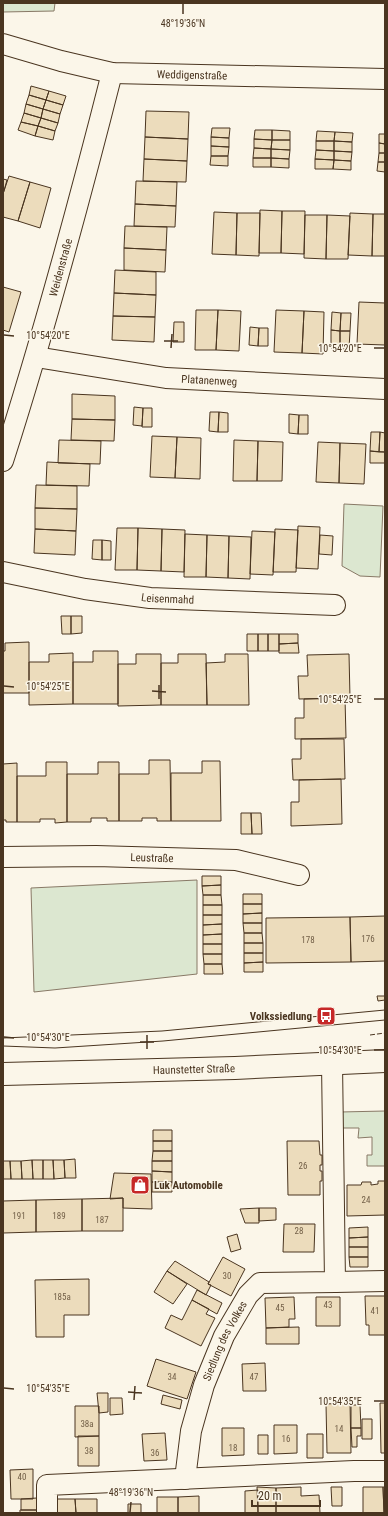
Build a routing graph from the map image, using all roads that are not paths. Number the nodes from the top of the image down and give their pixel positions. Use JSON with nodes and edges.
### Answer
{"nodes":[{"id":1,"x":3,"y":44,"type":"edge"},
{"id":2,"x":112,"y":73,"type":"junction"},
{"id":3,"x":385,"y":79,"type":"edge"},
{"id":4,"x":36,"y":357,"type":"junction"},
{"id":5,"x":385,"y":389,"type":"edge"},
{"id":6,"x":3,"y":461,"type":"edge"},
{"id":7,"x":3,"y":572,"type":"edge"},
{"id":8,"x":335,"y":605,"type":"dead end"},
{"id":9,"x":3,"y":857,"type":"edge"},
{"id":10,"x":299,"y":874,"type":"dead end"},
{"id":11,"x":385,"y":1061,"type":"edge"},
{"id":12,"x":332,"y":1063,"type":"junction"},
{"id":13,"x":3,"y":1074,"type":"edge"},
{"id":14,"x":385,"y":1281,"type":"edge"},
{"id":15,"x":335,"y":1282,"type":"junction"},
{"id":16,"x":385,"y":1470,"type":"edge"},
{"id":17,"x":185,"y":1479,"type":"junction"},
{"id":18,"x":47,"y":1513,"type":"edge"}],
"edges":[{"from":1,"to":2,"type":"street","name":"Weddigenstraße"},
{"from":2,"to":3,"type":"street","name":"Weddigenstraße"},
{"from":2,"to":4,"type":"street","name":"Weidenstraße"},
{"from":4,"to":5,"type":"street","name":"Platanenweg"},
{"from":4,"to":6,"type":"street","name":"Weidenstraße"},
{"from":7,"to":8,"type":"street","name":"Leisenmahd"},
{"from":9,"to":10,"type":"street","name":"Leustraße"},
{"from":11,"to":12,"type":"main road","name":"Haunstetter Straße"},
{"from":12,"to":13,"type":"main road","name":"Haunstetter Straße"},
{"from":12,"to":15,"type":"street"},
{"from":14,"to":15,"type":"street","name":"Siedlung des Volkes"},
{"from":15,"to":17,"type":"street","name":"Siedlung des Volkes"},
{"from":16,"to":17,"type":"street"},
{"from":17,"to":18,"type":"street"}]}
